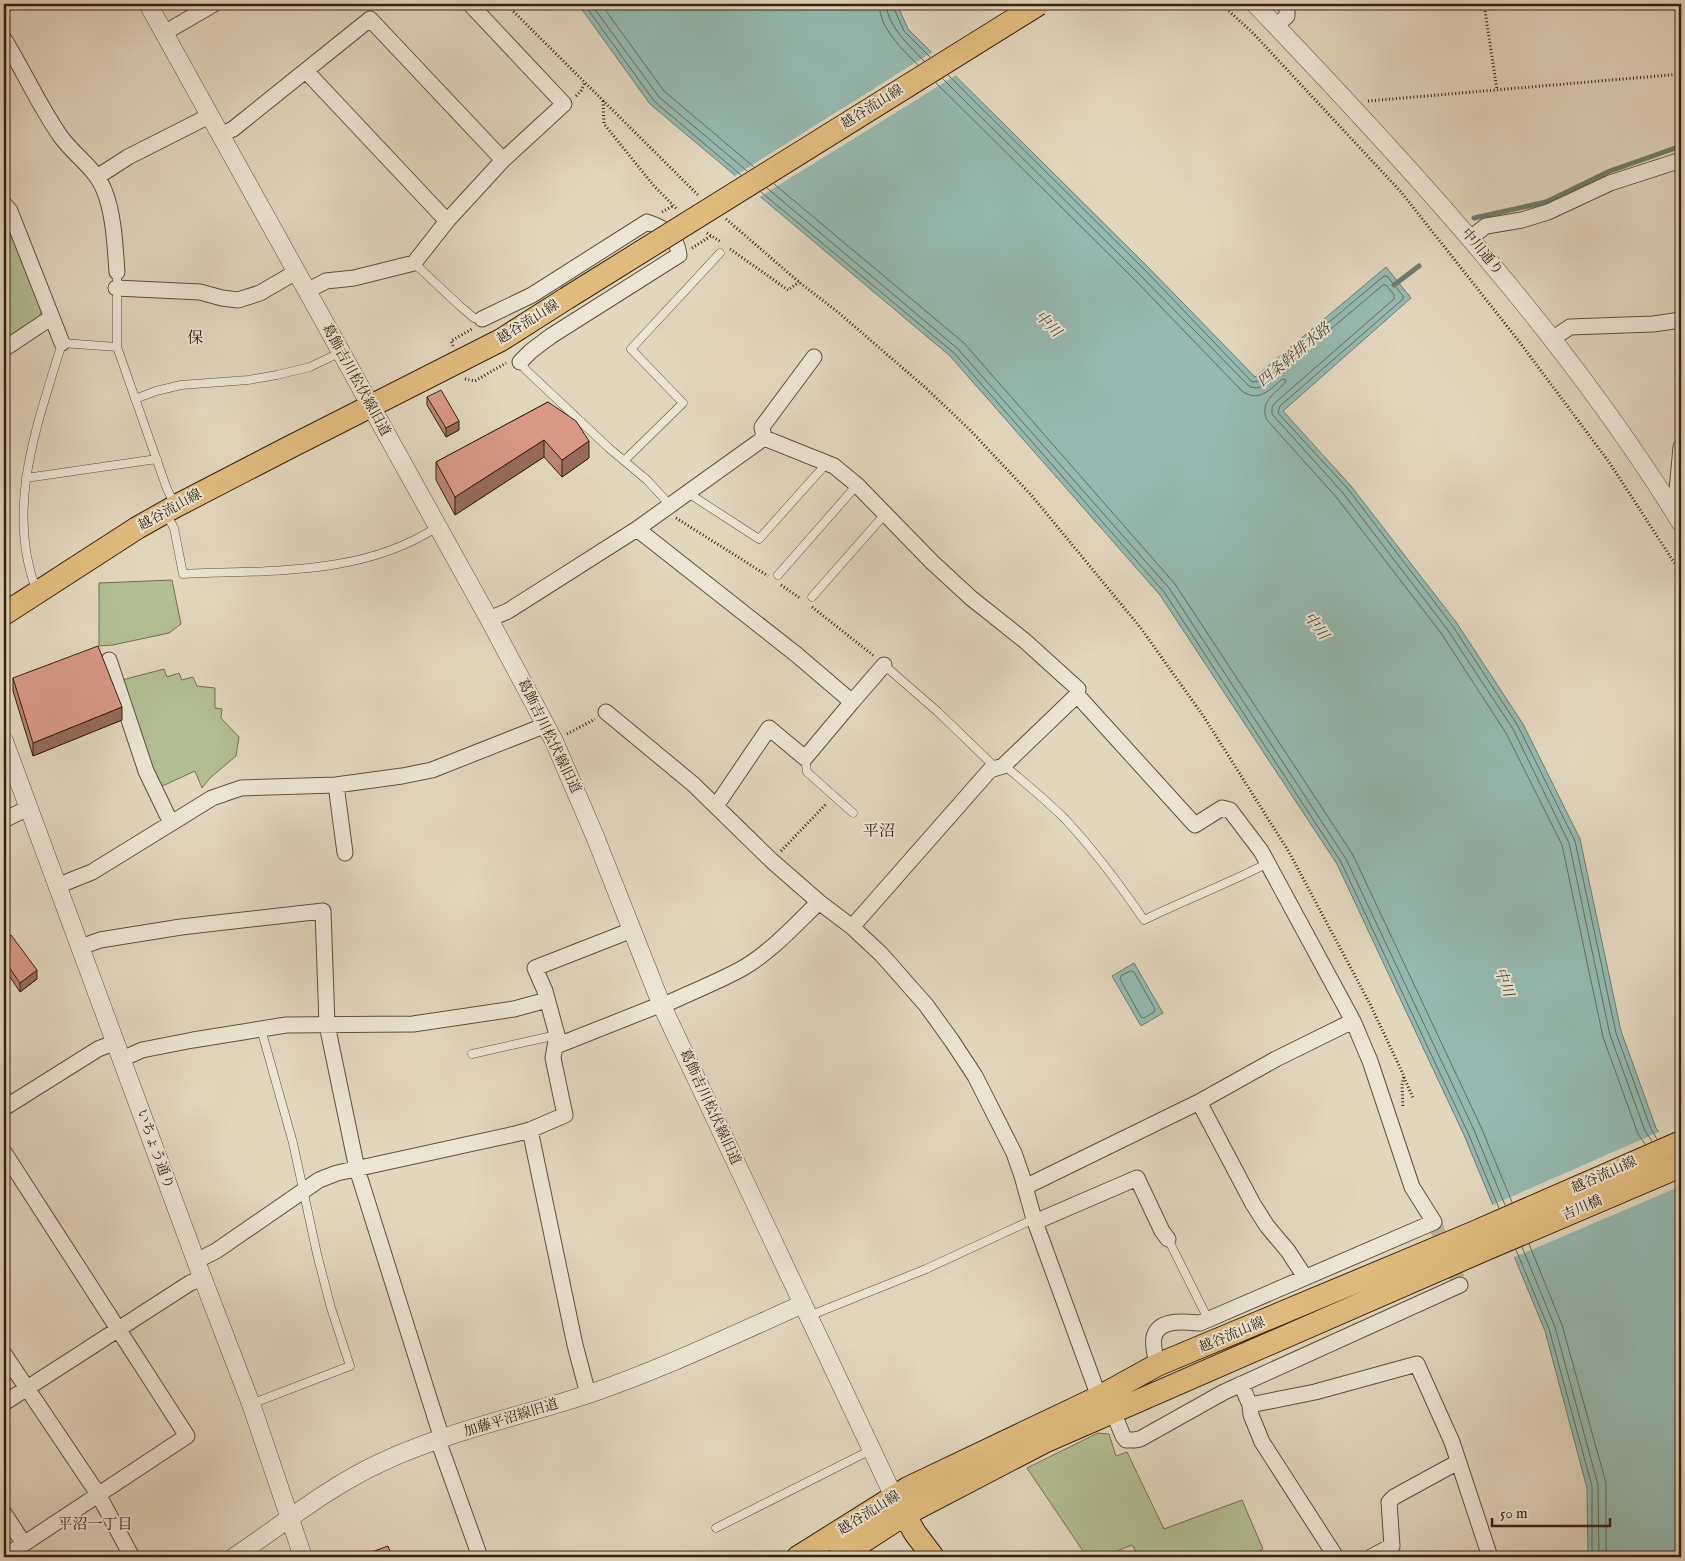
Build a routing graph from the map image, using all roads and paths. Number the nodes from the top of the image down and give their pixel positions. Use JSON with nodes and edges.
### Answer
{"nodes":[{"id":1,"x":148,"y":4,"type":"edge"},
{"id":2,"x":214,"y":4,"type":"edge"},
{"id":3,"x":470,"y":4,"type":"edge"},
{"id":4,"x":506,"y":4,"type":"edge"},
{"id":5,"x":1039,"y":4,"type":"edge"},
{"id":6,"x":1221,"y":4,"type":"edge"},
{"id":7,"x":1255,"y":4,"type":"edge"},
{"id":8,"x":1287,"y":4,"type":"edge"},
{"id":9,"x":1484,"y":4,"type":"edge"},
{"id":10,"x":1276,"y":26,"type":"junction"},
{"id":11,"x":164,"y":33,"type":"junction"},
{"id":12,"x":4,"y":38,"type":"edge"},
{"id":13,"x":8,"y":56,"type":"edge"},
{"id":14,"x":306,"y":72,"type":"junction"},
{"id":15,"x":1681,"y":74,"type":"edge"},
{"id":16,"x":585,"y":82,"type":"junction"},
{"id":17,"x":1497,"y":90,"type":"junction"},
{"id":18,"x":581,"y":91,"type":"dead end"},
{"id":19,"x":1352,"y":105,"type":"junction"},
{"id":20,"x":209,"y":116,"type":"junction"},
{"id":21,"x":220,"y":135,"type":"junction"},
{"id":22,"x":504,"y":160,"type":"junction"},
{"id":23,"x":1681,"y":160,"type":"edge"},
{"id":24,"x":97,"y":177,"type":"junction"},
{"id":25,"x":703,"y":199,"type":"dead end"},
{"id":26,"x":4,"y":204,"type":"edge"},
{"id":27,"x":725,"y":218,"type":"dead end"},
{"id":28,"x":447,"y":222,"type":"junction"},
{"id":29,"x":711,"y":236,"type":"dead end"},
{"id":30,"x":1470,"y":238,"type":"junction"},
{"id":31,"x":720,"y":253,"type":"dead end"},
{"id":32,"x":679,"y":256,"type":"junction"},
{"id":33,"x":414,"y":264,"type":"junction"},
{"id":34,"x":117,"y":272,"type":"joint"},
{"id":35,"x":296,"y":272,"type":"junction"},
{"id":36,"x":116,"y":288,"type":"junction"},
{"id":37,"x":307,"y":291,"type":"junction"},
{"id":38,"x":52,"y":317,"type":"junction"},
{"id":39,"x":482,"y":319,"type":"junction"},
{"id":40,"x":1681,"y":320,"type":"edge"},
{"id":41,"x":1552,"y":339,"type":"junction"},
{"id":42,"x":62,"y":343,"type":"junction"},
{"id":43,"x":117,"y":347,"type":"junction"},
{"id":44,"x":454,"y":348,"type":"dead end"},
{"id":45,"x":4,"y":349,"type":"edge"},
{"id":46,"x":341,"y":352,"type":"junction"},
{"id":47,"x":814,"y":357,"type":"dead end"},
{"id":48,"x":523,"y":359,"type":"junction"},
{"id":49,"x":463,"y":379,"type":"dead end"},
{"id":50,"x":135,"y":399,"type":"junction"},
{"id":51,"x":371,"y":405,"type":"junction"},
{"id":52,"x":764,"y":438,"type":"junction"},
{"id":53,"x":1681,"y":447,"type":"edge"},
{"id":54,"x":157,"y":459,"type":"junction"},
{"id":55,"x":625,"y":460,"type":"junction"},
{"id":56,"x":826,"y":464,"type":"junction"},
{"id":57,"x":26,"y":478,"type":"junction"},
{"id":58,"x":857,"y":485,"type":"junction"},
{"id":59,"x":688,"y":493,"type":"junction"},
{"id":60,"x":670,"y":505,"type":"junction"},
{"id":61,"x":171,"y":509,"type":"junction"},
{"id":62,"x":886,"y":513,"type":"junction"},
{"id":63,"x":1678,"y":517,"type":"edge"},
{"id":64,"x":438,"y":527,"type":"junction"},
{"id":65,"x":637,"y":528,"type":"junction"},
{"id":66,"x":1681,"y":573,"type":"edge"},
{"id":67,"x":778,"y":574,"type":"dead end"},
{"id":68,"x":37,"y":592,"type":"junction"},
{"id":69,"x":812,"y":597,"type":"dead end"},
{"id":70,"x":4,"y":614,"type":"edge"},
{"id":71,"x":489,"y":619,"type":"junction"},
{"id":72,"x":109,"y":660,"type":"dead end"},
{"id":73,"x":884,"y":665,"type":"joint"},
{"id":74,"x":1077,"y":695,"type":"junction"},
{"id":75,"x":852,"y":702,"type":"junction"},
{"id":76,"x":606,"y":712,"type":"joint"},
{"id":77,"x":546,"y":725,"type":"junction"},
{"id":78,"x":554,"y":740,"type":"junction"},
{"id":79,"x":4,"y":741,"type":"edge"},
{"id":80,"x":805,"y":758,"type":"junction"},
{"id":81,"x":1000,"y":767,"type":"junction"},
{"id":82,"x":336,"y":785,"type":"junction"},
{"id":83,"x":834,"y":796,"type":"junction"},
{"id":84,"x":716,"y":806,"type":"junction"},
{"id":85,"x":28,"y":808,"type":"junction"},
{"id":86,"x":853,"y":813,"type":"dead end"},
{"id":87,"x":4,"y":820,"type":"edge"},
{"id":88,"x":171,"y":823,"type":"junction"},
{"id":89,"x":345,"y":854,"type":"dead end"},
{"id":90,"x":772,"y":861,"type":"junction"},
{"id":91,"x":1268,"y":863,"type":"junction"},
{"id":92,"x":57,"y":886,"type":"junction"},
{"id":93,"x":819,"y":902,"type":"junction"},
{"id":94,"x":852,"y":927,"type":"junction"},
{"id":95,"x":632,"y":930,"type":"junction"},
{"id":96,"x":81,"y":947,"type":"junction"},
{"id":97,"x":547,"y":1000,"type":"junction"},
{"id":98,"x":662,"y":1005,"type":"junction"},
{"id":99,"x":1353,"y":1021,"type":"junction"},
{"id":100,"x":328,"y":1025,"type":"junction"},
{"id":101,"x":261,"y":1029,"type":"junction"},
{"id":102,"x":556,"y":1040,"type":"junction"},
{"id":103,"x":116,"y":1042,"type":"junction"},
{"id":104,"x":472,"y":1054,"type":"dead end"},
{"id":105,"x":122,"y":1059,"type":"junction"},
{"id":106,"x":1404,"y":1076,"type":"junction"},
{"id":107,"x":1413,"y":1098,"type":"dead end"},
{"id":108,"x":1199,"y":1102,"type":"junction"},
{"id":109,"x":4,"y":1108,"type":"edge"},
{"id":110,"x":1405,"y":1115,"type":"dead end"},
{"id":111,"x":530,"y":1130,"type":"junction"},
{"id":112,"x":1681,"y":1142,"type":"edge"},
{"id":113,"x":4,"y":1152,"type":"edge"},
{"id":114,"x":1681,"y":1166,"type":"edge"},
{"id":115,"x":357,"y":1169,"type":"junction"},
{"id":116,"x":1025,"y":1187,"type":"junction"},
{"id":117,"x":304,"y":1190,"type":"junction"},
{"id":118,"x":1034,"y":1221,"type":"junction"},
{"id":119,"x":1168,"y":1239,"type":"joint"},
{"id":120,"x":1479,"y":1241,"type":"junction"},
{"id":121,"x":196,"y":1261,"type":"junction"},
{"id":122,"x":1305,"y":1277,"type":"junction"},
{"id":123,"x":202,"y":1278,"type":"junction"},
{"id":124,"x":1460,"y":1285,"type":"dead end"},
{"id":125,"x":806,"y":1310,"type":"junction"},
{"id":126,"x":1208,"y":1319,"type":"junction"},
{"id":127,"x":119,"y":1329,"type":"junction"},
{"id":128,"x":4,"y":1354,"type":"edge"},
{"id":129,"x":1157,"y":1366,"type":"junction"},
{"id":130,"x":1241,"y":1384,"type":"junction"},
{"id":131,"x":27,"y":1388,"type":"junction"},
{"id":132,"x":588,"y":1394,"type":"junction"},
{"id":133,"x":4,"y":1403,"type":"edge"},
{"id":134,"x":251,"y":1404,"type":"junction"},
{"id":135,"x":1106,"y":1405,"type":"junction"},
{"id":136,"x":1250,"y":1405,"type":"junction"},
{"id":137,"x":440,"y":1439,"type":"junction"},
{"id":138,"x":872,"y":1450,"type":"junction"},
{"id":139,"x":1458,"y":1462,"type":"junction"},
{"id":140,"x":98,"y":1494,"type":"junction"},
{"id":141,"x":899,"y":1506,"type":"junction"},
{"id":142,"x":4,"y":1513,"type":"edge"},
{"id":143,"x":290,"y":1519,"type":"junction"},
{"id":144,"x":716,"y":1528,"type":"dead end"},
{"id":145,"x":24,"y":1544,"type":"junction"},
{"id":146,"x":4,"y":1557,"type":"edge"},
{"id":147,"x":132,"y":1557,"type":"edge"},
{"id":148,"x":234,"y":1557,"type":"edge"},
{"id":149,"x":303,"y":1557,"type":"edge"},
{"id":150,"x":480,"y":1557,"type":"edge"},
{"id":151,"x":798,"y":1557,"type":"edge"},
{"id":152,"x":839,"y":1557,"type":"edge"},
{"id":153,"x":933,"y":1557,"type":"edge"},
{"id":154,"x":1336,"y":1557,"type":"edge"},
{"id":155,"x":1371,"y":1557,"type":"edge"},
{"id":156,"x":1490,"y":1557,"type":"edge"}],
"edges":[{"from":1,"to":11,"type":"street","name":"葛飾吉川松伏線旧道"},
{"from":2,"to":11,"type":"street"},
{"from":3,"to":22,"type":"street"},
{"from":4,"to":16,"type":"path"},
{"from":5,"to":51,"type":"main road","name":"越谷流山線","bridge":true},
{"from":6,"to":66,"type":"path"},
{"from":7,"to":10,"type":"street","name":"中川通り"},
{"from":8,"to":10,"type":"street"},
{"from":9,"to":17,"type":"path"},
{"from":10,"to":19,"type":"street","name":"中川通り"},
{"from":11,"to":20,"type":"street","name":"葛飾吉川松伏線旧道"},
{"from":12,"to":13,"type":"street"},
{"from":13,"to":24,"type":"street"},
{"from":14,"to":21,"type":"street"},
{"from":14,"to":22,"type":"street"},
{"from":14,"to":28,"type":"street"},
{"from":15,"to":17,"type":"path"},
{"from":16,"to":18,"type":"path"},
{"from":16,"to":25,"type":"path"},
{"from":17,"to":19,"type":"path"},
{"from":19,"to":30,"type":"street","name":"中川通り"},
{"from":20,"to":21,"type":"street","name":"葛飾吉川松伏線旧道"},
{"from":20,"to":24,"type":"street"},
{"from":21,"to":35,"type":"street","name":"葛飾吉川松伏線旧道"},
{"from":22,"to":28,"type":"street"},
{"from":23,"to":30,"type":"street"},
{"from":24,"to":34,"type":"street"},
{"from":26,"to":38,"type":"street"},
{"from":27,"to":106,"type":"path"},
{"from":28,"to":33,"type":"street"},
{"from":29,"to":32,"type":"path"},
{"from":30,"to":41,"type":"street","name":"中川通り"},
{"from":31,"to":55,"type":"lane"},
{"from":32,"to":39,"type":"street"},
{"from":32,"to":48,"type":"street"},
{"from":33,"to":37,"type":"street"},
{"from":33,"to":39,"type":"lane"},
{"from":34,"to":36,"type":"lane"},
{"from":35,"to":36,"type":"street"},
{"from":35,"to":37,"type":"street","name":"葛飾吉川松伏線旧道"},
{"from":36,"to":43,"type":"lane"},
{"from":37,"to":46,"type":"street","name":"葛飾吉川松伏線旧道"},
{"from":38,"to":42,"type":"street"},
{"from":38,"to":45,"type":"street"},
{"from":39,"to":44,"type":"path"},
{"from":40,"to":41,"type":"street"},
{"from":41,"to":63,"type":"street","name":"中川通り"},
{"from":42,"to":43,"type":"lane"},
{"from":42,"to":57,"type":"lane"},
{"from":43,"to":50,"type":"lane"},
{"from":46,"to":50,"type":"lane"},
{"from":46,"to":51,"type":"street","name":"葛飾吉川松伏線旧道"},
{"from":47,"to":52,"type":"street"},
{"from":48,"to":49,"type":"path"},
{"from":48,"to":55,"type":"lane"},
{"from":50,"to":54,"type":"lane"},
{"from":51,"to":61,"type":"main road","name":"越谷流山線"},
{"from":51,"to":64,"type":"street","name":"葛飾吉川松伏線旧道"},
{"from":52,"to":56,"type":"street"},
{"from":52,"to":59,"type":"street"},
{"from":53,"to":63,"type":"street"},
{"from":54,"to":57,"type":"lane"},
{"from":54,"to":61,"type":"lane"},
{"from":55,"to":60,"type":"lane"},
{"from":56,"to":58,"type":"street"},
{"from":56,"to":59,"type":"lane"},
{"from":57,"to":68,"type":"lane"},
{"from":58,"to":62,"type":"street"},
{"from":58,"to":67,"type":"lane"},
{"from":59,"to":60,"type":"street"},
{"from":60,"to":65,"type":"street"},
{"from":61,"to":64,"type":"lane"},
{"from":61,"to":68,"type":"main road","name":"越谷流山線"},
{"from":62,"to":69,"type":"lane"},
{"from":62,"to":74,"type":"street"},
{"from":64,"to":71,"type":"street","name":"葛飾吉川松伏線旧道"},
{"from":65,"to":71,"type":"street"},
{"from":65,"to":75,"type":"street"},
{"from":68,"to":70,"type":"main road","name":"越谷流山線"},
{"from":71,"to":77,"type":"street","name":"葛飾吉川松伏線旧道"},
{"from":72,"to":88,"type":"street"},
{"from":73,"to":75,"type":"street"},
{"from":73,"to":81,"type":"lane"},
{"from":74,"to":81,"type":"street"},
{"from":74,"to":91,"type":"street"},
{"from":75,"to":80,"type":"street"},
{"from":76,"to":78,"type":"path"},
{"from":76,"to":84,"type":"street"},
{"from":77,"to":78,"type":"street","name":"葛飾吉川松伏線旧道"},
{"from":77,"to":82,"type":"street"},
{"from":78,"to":95,"type":"street","name":"葛飾吉川松伏線旧道"},
{"from":79,"to":85,"type":"street","name":"いちょう通り"},
{"from":80,"to":83,"type":"lane"},
{"from":80,"to":84,"type":"street"},
{"from":81,"to":91,"type":"lane"},
{"from":81,"to":94,"type":"street"},
{"from":82,"to":88,"type":"street"},
{"from":82,"to":89,"type":"street"},
{"from":83,"to":86,"type":"lane"},
{"from":83,"to":90,"type":"path"},
{"from":84,"to":90,"type":"street"},
{"from":85,"to":87,"type":"street"},
{"from":85,"to":92,"type":"street","name":"いちょう通り"},
{"from":88,"to":92,"type":"street"},
{"from":90,"to":93,"type":"street"},
{"from":91,"to":99,"type":"street"},
{"from":92,"to":96,"type":"street","name":"いちょう通り"},
{"from":93,"to":94,"type":"street"},
{"from":93,"to":98,"type":"street"},
{"from":94,"to":116,"type":"street"},
{"from":95,"to":97,"type":"street"},
{"from":95,"to":98,"type":"street","name":"葛飾吉川松伏線旧道"},
{"from":96,"to":100,"type":"street"},
{"from":96,"to":103,"type":"street","name":"いちょう通り"},
{"from":97,"to":100,"type":"street"},
{"from":97,"to":102,"type":"street"},
{"from":98,"to":102,"type":"street"},
{"from":98,"to":125,"type":"street","name":"葛飾吉川松伏線旧道"},
{"from":99,"to":108,"type":"street"},
{"from":99,"to":122,"type":"street"},
{"from":100,"to":101,"type":"street"},
{"from":100,"to":115,"type":"street"},
{"from":101,"to":105,"type":"street"},
{"from":101,"to":117,"type":"lane"},
{"from":102,"to":104,"type":"lane"},
{"from":102,"to":111,"type":"street"},
{"from":103,"to":105,"type":"street","name":"いちょう通り"},
{"from":103,"to":109,"type":"street"},
{"from":105,"to":121,"type":"street","name":"いちょう通り"},
{"from":106,"to":107,"type":"path"},
{"from":106,"to":110,"type":"path"},
{"from":108,"to":116,"type":"street"},
{"from":108,"to":122,"type":"street"},
{"from":111,"to":115,"type":"street"},
{"from":111,"to":132,"type":"street"},
{"from":112,"to":120,"type":"main road","name":"越谷流山線"},
{"from":113,"to":127,"type":"street"},
{"from":114,"to":120,"type":"main road","name":"吉川橋"},
{"from":115,"to":117,"type":"street"},
{"from":115,"to":137,"type":"street"},
{"from":116,"to":118,"type":"street"},
{"from":117,"to":121,"type":"street"},
{"from":117,"to":134,"type":"lane"},
{"from":118,"to":119,"type":"street"},
{"from":118,"to":125,"type":"lane"},
{"from":118,"to":135,"type":"street"},
{"from":119,"to":126,"type":"lane"},
{"from":120,"to":129,"type":"main road","name":"越谷流山線"},
{"from":120,"to":135,"type":"main road","name":"越谷流山線"},
{"from":121,"to":123,"type":"street","name":"いちょう通り"},
{"from":122,"to":126,"type":"street"},
{"from":123,"to":127,"type":"street"},
{"from":123,"to":134,"type":"street","name":"いちょう通り"},
{"from":124,"to":130,"type":"street"},
{"from":125,"to":132,"type":"street","name":"加藤平沼線旧道"},
{"from":125,"to":138,"type":"street","name":"葛飾吉川松伏線旧道"},
{"from":126,"to":129,"type":"street"},
{"from":127,"to":131,"type":"street"},
{"from":127,"to":140,"type":"street"},
{"from":128,"to":131,"type":"street"},
{"from":129,"to":135,"type":"main road","name":"越谷流山線"},
{"from":130,"to":135,"type":"street"},
{"from":130,"to":136,"type":"street"},
{"from":131,"to":133,"type":"street"},
{"from":131,"to":140,"type":"street"},
{"from":132,"to":137,"type":"street","name":"加藤平沼線旧道"},
{"from":134,"to":143,"type":"street","name":"いちょう通り"},
{"from":135,"to":141,"type":"main road","name":"越谷流山線"},
{"from":136,"to":139,"type":"street"},
{"from":136,"to":154,"type":"street"},
{"from":137,"to":143,"type":"street","name":"加藤平沼線旧道"},
{"from":137,"to":150,"type":"street"},
{"from":138,"to":141,"type":"street","name":"葛飾吉川松伏線旧道"},
{"from":138,"to":144,"type":"lane"},
{"from":139,"to":155,"type":"street"},
{"from":139,"to":156,"type":"street"},
{"from":140,"to":145,"type":"street"},
{"from":140,"to":147,"type":"street"},
{"from":141,"to":151,"type":"main road","name":"越谷流山線"},
{"from":141,"to":152,"type":"main road","name":"越谷流山線"},
{"from":141,"to":153,"type":"main road"},
{"from":142,"to":145,"type":"street"},
{"from":143,"to":148,"type":"street","name":"加藤平沼線旧道"},
{"from":143,"to":149,"type":"street","name":"いちょう通り"},
{"from":145,"to":146,"type":"street"}]}
